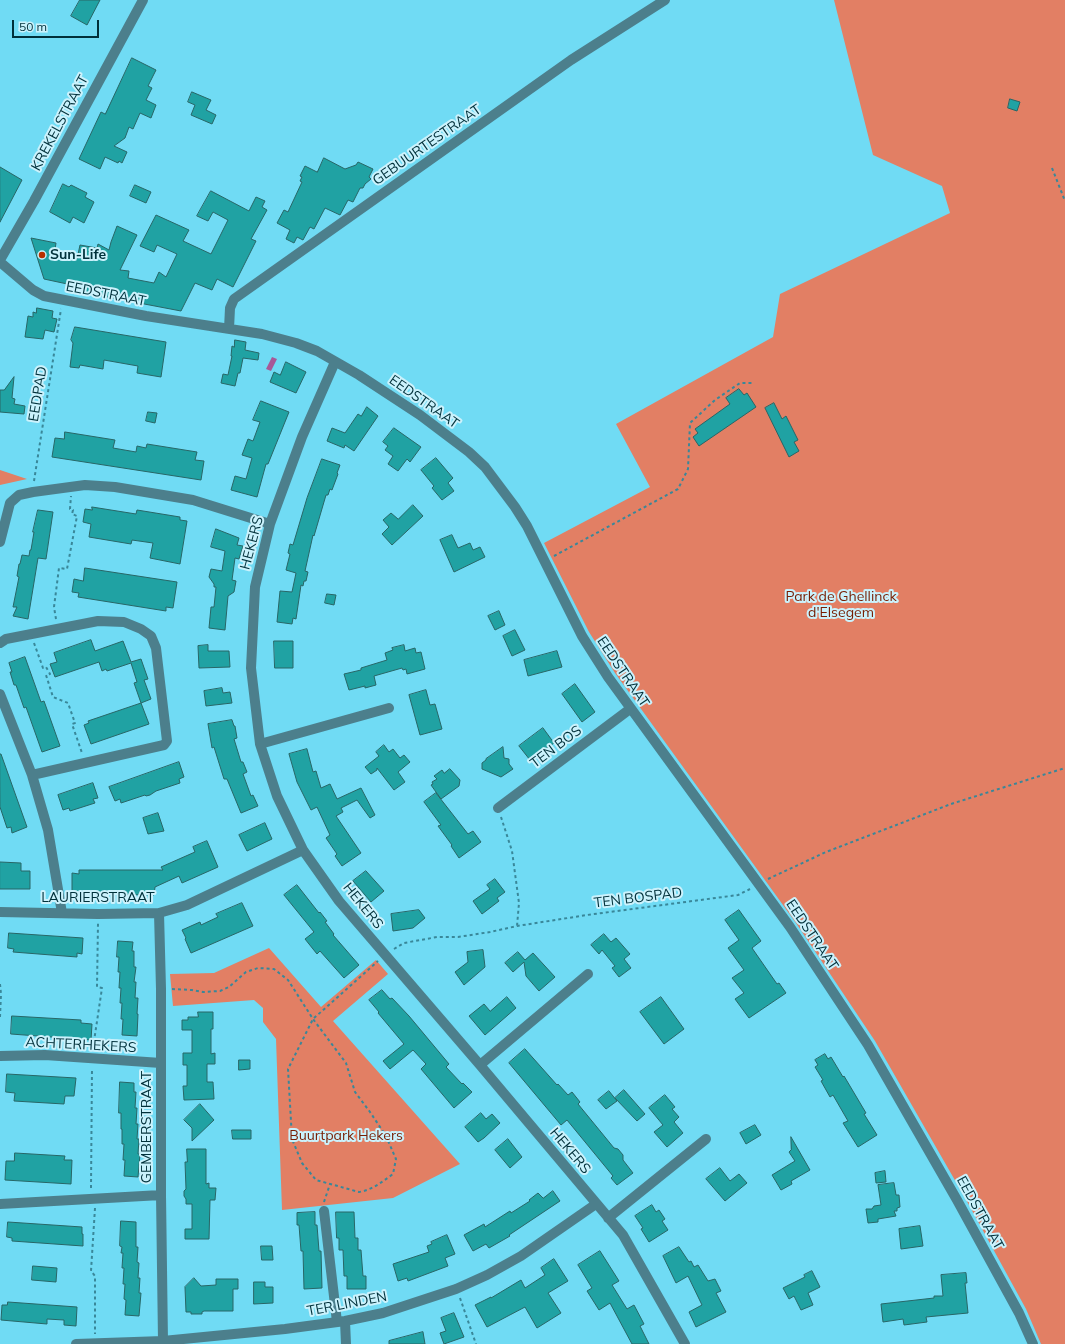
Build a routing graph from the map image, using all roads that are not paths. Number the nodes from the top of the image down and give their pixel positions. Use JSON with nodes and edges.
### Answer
{"nodes":[{"id":1,"x":143,"y":0,"type":"edge"},
{"id":2,"x":665,"y":0,"type":"edge"},
{"id":3,"x":0,"y":261,"type":"edge"},
{"id":4,"x":229,"y":329,"type":"junction"},
{"id":5,"x":336,"y":362,"type":"junction"},
{"id":6,"x":270,"y":524,"type":"junction"},
{"id":7,"x":0,"y":542,"type":"edge"},
{"id":8,"x":0,"y":643,"type":"edge"},
{"id":9,"x":0,"y":694,"type":"edge"},
{"id":10,"x":389,"y":708,"type":"dead end"},
{"id":11,"x":630,"y":709,"type":"junction"},
{"id":12,"x":260,"y":744,"type":"junction"},
{"id":13,"x":32,"y":775,"type":"junction"},
{"id":14,"x":498,"y":808,"type":"road end"},
{"id":15,"x":302,"y":850,"type":"junction"},
{"id":16,"x":0,"y":912,"type":"edge"},
{"id":17,"x":62,"y":913,"type":"junction"},
{"id":18,"x":159,"y":913,"type":"junction"},
{"id":19,"x":588,"y":974,"type":"dead end"},
{"id":20,"x":0,"y":1056,"type":"edge"},
{"id":21,"x":161,"y":1063,"type":"junction"},
{"id":22,"x":480,"y":1064,"type":"junction"},
{"id":23,"x":706,"y":1139,"type":"dead end"},
{"id":24,"x":161,"y":1195,"type":"junction"},
{"id":25,"x":0,"y":1204,"type":"edge"},
{"id":26,"x":596,"y":1204,"type":"junction"},
{"id":27,"x":324,"y":1210,"type":"road end"},
{"id":28,"x":608,"y":1218,"type":"junction"},
{"id":29,"x":341,"y":1322,"type":"junction"},
{"id":30,"x":163,"y":1341,"type":"junction"},
{"id":31,"x":76,"y":1344,"type":"edge"},
{"id":32,"x":95,"y":1344,"type":"edge"},
{"id":33,"x":346,"y":1344,"type":"edge"},
{"id":34,"x":686,"y":1344,"type":"edge"},
{"id":35,"x":1033,"y":1344,"type":"edge"}],
"edges":[{"from":1,"to":3,"type":"street","name":"KREKELSTRAAT"},
{"from":2,"to":4,"type":"street","name":"GEBUURTESTRAAT"},
{"from":3,"to":4,"type":"street","name":"EEDSTRAAT"},
{"from":4,"to":5,"type":"street","name":"EEDSTRAAT"},
{"from":5,"to":6,"type":"street","name":"HEKERS"},
{"from":5,"to":11,"type":"street","name":"EEDSTRAAT"},
{"from":6,"to":7,"type":"street"},
{"from":6,"to":12,"type":"street","name":"HEKERS"},
{"from":8,"to":13,"type":"street"},
{"from":9,"to":13,"type":"street"},
{"from":10,"to":12,"type":"street"},
{"from":11,"to":14,"type":"street","name":"TEN BOS"},
{"from":11,"to":35,"type":"street","name":"EEDSTRAAT"},
{"from":12,"to":15,"type":"street","name":"HEKERS"},
{"from":13,"to":17,"type":"street"},
{"from":15,"to":18,"type":"street","name":"LAURIERSTRAAT"},
{"from":15,"to":22,"type":"street","name":"HEKERS"},
{"from":16,"to":17,"type":"street","name":"LAURIERSTRAAT"},
{"from":17,"to":18,"type":"street","name":"LAURIERSTRAAT"},
{"from":18,"to":21,"type":"street","name":"GEMBERSTRAAT"},
{"from":19,"to":22,"type":"street"},
{"from":20,"to":21,"type":"street","name":"ACHTERHEKERS"},
{"from":21,"to":24,"type":"street","name":"GEMBERSTRAAT"},
{"from":22,"to":26,"type":"street","name":"HEKERS"},
{"from":23,"to":28,"type":"street"},
{"from":24,"to":25,"type":"street"},
{"from":24,"to":30,"type":"street","name":"GEMBERSTRAAT"},
{"from":26,"to":28,"type":"street","name":"HEKERS"},
{"from":26,"to":29,"type":"street","name":"TER LINDEN"},
{"from":27,"to":29,"type":"street"},
{"from":28,"to":34,"type":"street","name":"HEKERS"},
{"from":29,"to":30,"type":"street","name":"TER LINDEN"},
{"from":29,"to":33,"type":"street"},
{"from":30,"to":32,"type":"street","name":"TER LINDEN"},
{"from":31,"to":32,"type":"street","name":"TER LINDEN"}]}
